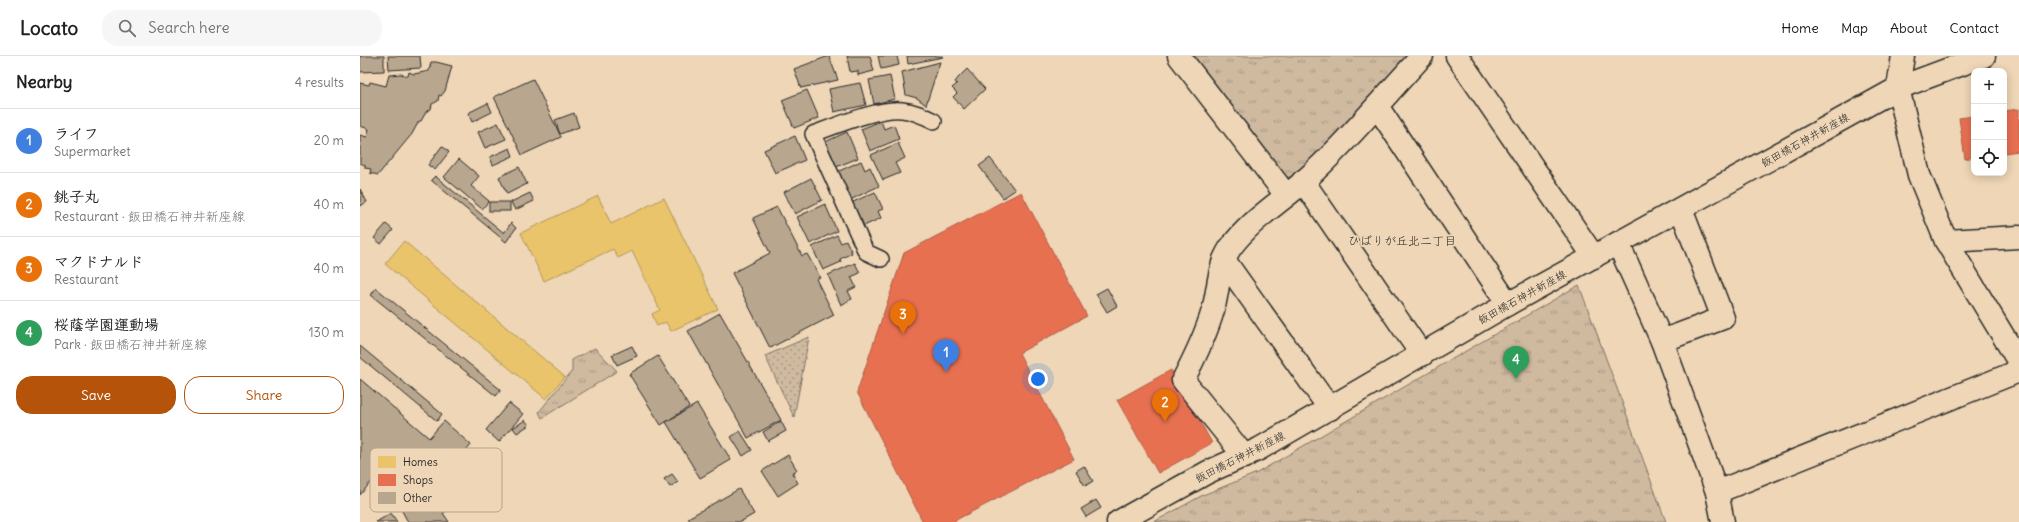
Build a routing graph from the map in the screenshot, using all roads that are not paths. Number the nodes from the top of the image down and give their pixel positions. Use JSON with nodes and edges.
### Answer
{"nodes":[{"id":1,"x":1179,"y":56,"type":"edge"},
{"id":2,"x":1422,"y":56,"type":"edge"},
{"id":3,"x":1458,"y":56,"type":"edge"},
{"id":4,"x":1903,"y":56,"type":"edge"},
{"id":5,"x":1984,"y":56,"type":"edge"},
{"id":6,"x":1898,"y":88,"type":"junction"},
{"id":7,"x":1377,"y":106,"type":"junction"},
{"id":8,"x":934,"y":121,"type":"dead end"},
{"id":9,"x":1303,"y":181,"type":"junction"},
{"id":10,"x":1286,"y":196,"type":"junction"},
{"id":11,"x":1681,"y":209,"type":"junction"},
{"id":12,"x":2019,"y":237,"type":"edge"},
{"id":13,"x":1946,"y":241,"type":"junction"},
{"id":14,"x":1618,"y":243,"type":"junction"},
{"id":15,"x":1594,"y":257,"type":"junction"},
{"id":16,"x":881,"y":259,"type":"dead end"},
{"id":17,"x":1224,"y":260,"type":"junction"},
{"id":18,"x":1508,"y":304,"type":"junction"},
{"id":19,"x":1662,"y":341,"type":"junction"},
{"id":20,"x":1422,"y":354,"type":"junction"},
{"id":21,"x":2019,"y":362,"type":"edge"},
{"id":22,"x":2019,"y":371,"type":"edge"},
{"id":23,"x":1330,"y":409,"type":"junction"},
{"id":24,"x":1245,"y":457,"type":"junction"},
{"id":25,"x":1717,"y":492,"type":"junction"},
{"id":26,"x":1118,"y":522,"type":"edge"},
{"id":27,"x":1723,"y":522,"type":"edge"}],
"edges":[{"from":1,"to":10,"type":"street"},
{"from":2,"to":7,"type":"street"},
{"from":3,"to":15,"type":"street"},
{"from":4,"to":6,"type":"street"},
{"from":5,"to":6,"type":"street","name":"飯田橋石神井新座線"},
{"from":6,"to":11,"type":"street","name":"飯田橋石神井新座線"},
{"from":6,"to":13,"type":"street"},
{"from":7,"to":9,"type":"street"},
{"from":7,"to":18,"type":"street"},
{"from":8,"to":16,"type":"lane"},
{"from":9,"to":10,"type":"street"},
{"from":9,"to":20,"type":"street"},
{"from":10,"to":17,"type":"street"},
{"from":11,"to":14,"type":"street","name":"飯田橋石神井新座線"},
{"from":11,"to":19,"type":"street"},
{"from":12,"to":13,"type":"street"},
{"from":13,"to":21,"type":"street"},
{"from":14,"to":15,"type":"street","name":"飯田橋石神井新座線"},
{"from":14,"to":19,"type":"street"},
{"from":15,"to":18,"type":"street","name":"飯田橋石神井新座線"},
{"from":17,"to":23,"type":"street"},
{"from":17,"to":24,"type":"street"},
{"from":18,"to":20,"type":"street","name":"飯田橋石神井新座線"},
{"from":19,"to":25,"type":"street"},
{"from":20,"to":23,"type":"street","name":"飯田橋石神井新座線"},
{"from":22,"to":25,"type":"street"},
{"from":23,"to":24,"type":"street","name":"飯田橋石神井新座線"},
{"from":24,"to":26,"type":"street","name":"飯田橋石神井新座線"},
{"from":25,"to":27,"type":"street"}]}
